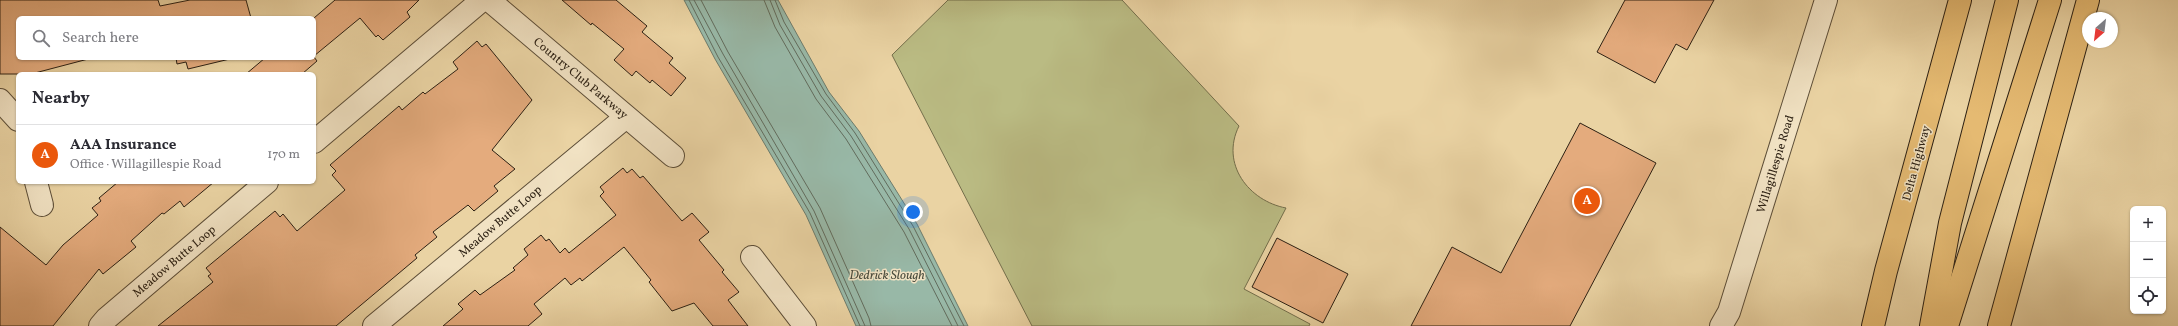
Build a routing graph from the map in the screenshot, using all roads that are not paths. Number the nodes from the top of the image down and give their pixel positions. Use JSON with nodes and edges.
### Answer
{"nodes":[{"id":1,"x":482,"y":0,"type":"edge"},
{"id":2,"x":489,"y":0,"type":"edge"},
{"id":3,"x":1826,"y":0,"type":"edge"},
{"id":4,"x":1960,"y":0,"type":"edge"},
{"id":5,"x":2007,"y":0,"type":"edge"},
{"id":6,"x":2050,"y":0,"type":"edge"},
{"id":7,"x":2088,"y":0,"type":"edge"},
{"id":8,"x":0,"y":100,"type":"edge"},
{"id":9,"x":626,"y":117,"type":"junction"},
{"id":10,"x":16,"y":118,"type":"edge"},
{"id":11,"x":316,"y":140,"type":"edge"},
{"id":12,"x":673,"y":156,"type":"dead end"},
{"id":13,"x":37,"y":184,"type":"edge"},
{"id":14,"x":265,"y":184,"type":"edge"},
{"id":15,"x":42,"y":205,"type":"dead end"},
{"id":16,"x":752,"y":257,"type":"dead end"},
{"id":17,"x":100,"y":326,"type":"edge"},
{"id":18,"x":374,"y":326,"type":"edge"},
{"id":19,"x":805,"y":326,"type":"edge"},
{"id":20,"x":1721,"y":326,"type":"edge"},
{"id":21,"x":1873,"y":326,"type":"edge"},
{"id":22,"x":1931,"y":326,"type":"edge"},
{"id":23,"x":1947,"y":326,"type":"edge"},
{"id":24,"x":1999,"y":326,"type":"edge"}],
"edges":[{"from":1,"to":11,"type":"street"},
{"from":2,"to":9,"type":"street","name":"Country Club Parkway"},
{"from":3,"to":20,"type":"street","name":"Willagillespie Road"},
{"from":4,"to":21,"type":"highway","name":"Delta Highway"},
{"from":5,"to":22,"type":"highway"},
{"from":6,"to":23,"type":"highway"},
{"from":7,"to":24,"type":"highway"},
{"from":8,"to":10,"type":"street"},
{"from":9,"to":12,"type":"street","name":"Country Club Parkway"},
{"from":9,"to":18,"type":"street","name":"Meadow Butte Loop"},
{"from":13,"to":15,"type":"street"},
{"from":14,"to":17,"type":"street","name":"Meadow Butte Loop"},
{"from":16,"to":19,"type":"street"}]}
